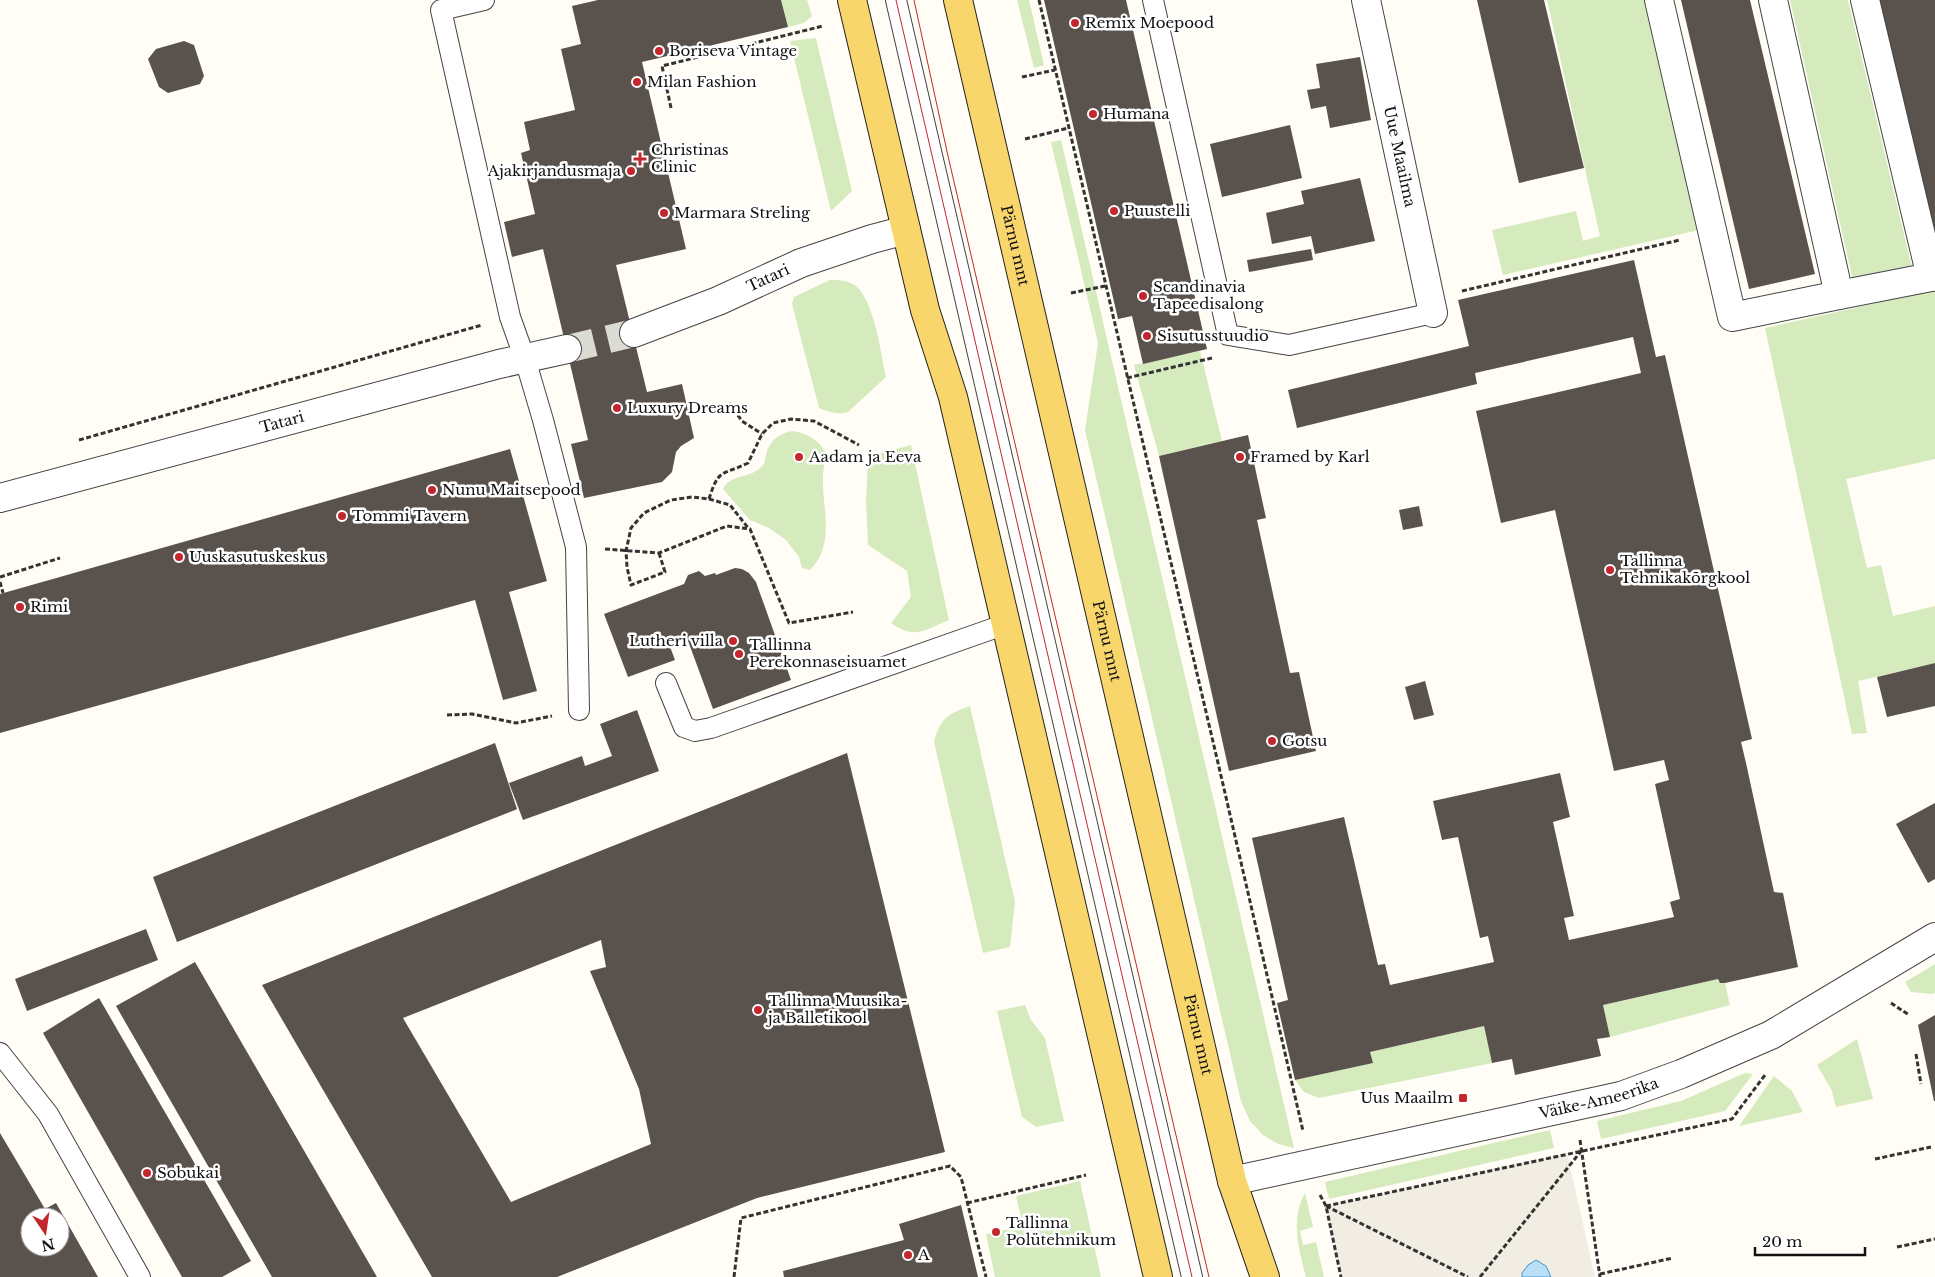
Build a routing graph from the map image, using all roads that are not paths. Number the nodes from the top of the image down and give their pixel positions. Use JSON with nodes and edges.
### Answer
{"nodes":[{"id":1,"x":484,"y":0,"type":"edge"},
{"id":2,"x":852,"y":0,"type":"edge"},
{"id":3,"x":896,"y":0,"type":"edge"},
{"id":4,"x":958,"y":0,"type":"edge"},
{"id":5,"x":1154,"y":0,"type":"edge"},
{"id":6,"x":1366,"y":0,"type":"edge"},
{"id":7,"x":1659,"y":0,"type":"edge"},
{"id":8,"x":1773,"y":0,"type":"edge"},
{"id":9,"x":1865,"y":0,"type":"edge"},
{"id":10,"x":906,"y":230,"type":"junction"},
{"id":11,"x":1933,"y":276,"type":"edge"},
{"id":12,"x":1839,"y":295,"type":"junction"},
{"id":13,"x":1431,"y":306,"type":"joint"},
{"id":14,"x":634,"y":333,"type":"tunnel mouth"},
{"id":15,"x":567,"y":349,"type":"tunnel mouth"},
{"id":16,"x":525,"y":358,"type":"junction"},
{"id":17,"x":0,"y":498,"type":"edge"},
{"id":18,"x":1006,"y":624,"type":"junction"},
{"id":19,"x":666,"y":683,"type":"dead end"},
{"id":20,"x":579,"y":710,"type":"road end"},
{"id":21,"x":1935,"y":937,"type":"edge"},
{"id":22,"x":0,"y":1053,"type":"edge"},
{"id":23,"x":1232,"y":1180,"type":"junction"},
{"id":24,"x":140,"y":1277,"type":"edge"},
{"id":25,"x":1158,"y":1277,"type":"edge"},
{"id":26,"x":1192,"y":1277,"type":"edge"},
{"id":27,"x":1265,"y":1277,"type":"edge"}],
"edges":[{"from":1,"to":16,"type":"lane"},
{"from":2,"to":10,"type":"main road"},
{"from":3,"to":26,"type":"lane"},
{"from":4,"to":23,"type":"main road","name":"Pärnu mnt"},
{"from":5,"to":13,"type":"lane"},
{"from":6,"to":13,"type":"street","name":"Uue Maailma"},
{"from":7,"to":12,"type":"street"},
{"from":8,"to":12,"type":"street"},
{"from":9,"to":11,"type":"street"},
{"from":10,"to":14,"type":"street","name":"Tatari"},
{"from":10,"to":18,"type":"main road"},
{"from":11,"to":12,"type":"street"},
{"from":15,"to":16,"type":"street","name":"Tatari"},
{"from":16,"to":17,"type":"street","name":"Tatari"},
{"from":16,"to":20,"type":"lane"},
{"from":18,"to":19,"type":"lane"},
{"from":18,"to":25,"type":"main road"},
{"from":21,"to":23,"type":"street","name":"Väike-Ameerika"},
{"from":22,"to":24,"type":"lane"},
{"from":23,"to":27,"type":"main road","name":"Pärnu mnt"}]}
